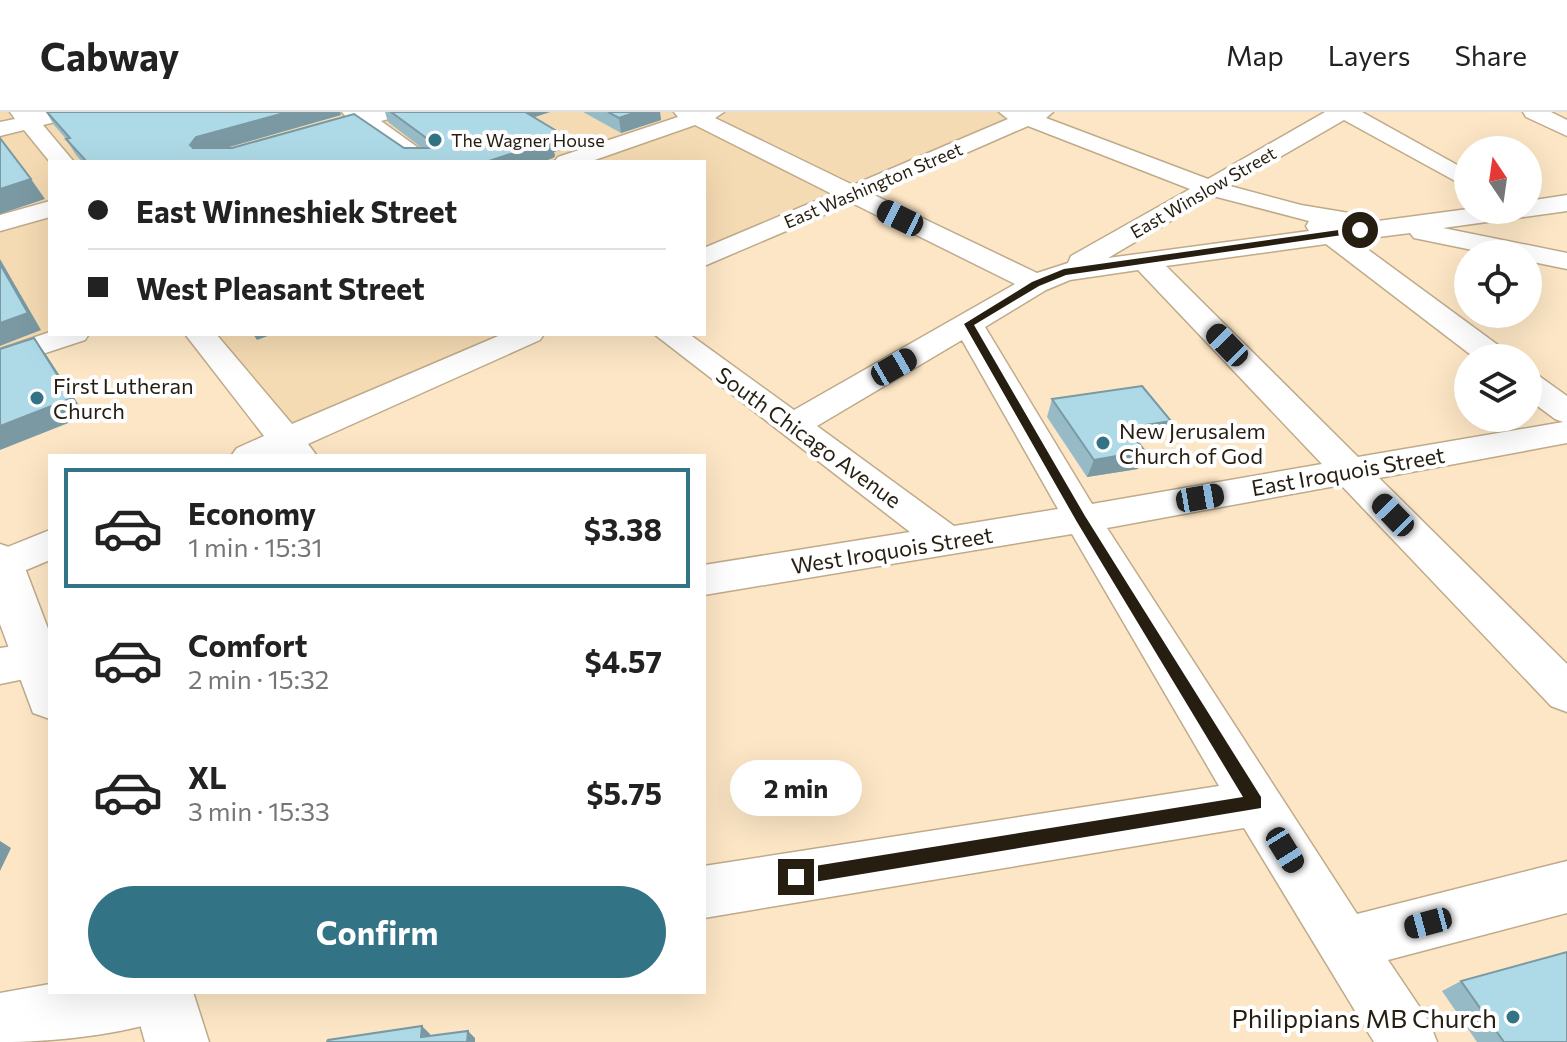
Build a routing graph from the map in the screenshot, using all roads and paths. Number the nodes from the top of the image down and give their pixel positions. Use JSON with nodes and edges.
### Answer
{"nodes":[{"id":1,"x":68,"y":112,"type":"edge"},
{"id":2,"x":388,"y":112,"type":"edge"},
{"id":3,"x":1344,"y":112,"type":"edge"},
{"id":4,"x":1534,"y":112,"type":"edge"},
{"id":5,"x":698,"y":114,"type":"edge"},
{"id":6,"x":1026,"y":114,"type":"edge"},
{"id":7,"x":358,"y":116,"type":"edge"},
{"id":8,"x":25,"y":117,"type":"edge"},
{"id":9,"x":0,"y":129,"type":"edge"},
{"id":10,"x":1567,"y":129,"type":"edge"},
{"id":11,"x":60,"y":160,"type":"edge"},
{"id":12,"x":219,"y":160,"type":"edge"},
{"id":13,"x":423,"y":160,"type":"edge"},
{"id":14,"x":572,"y":160,"type":"edge"},
{"id":15,"x":1454,"y":173,"type":"edge"},
{"id":16,"x":1210,"y":188,"type":"junction"},
{"id":17,"x":850,"y":194,"type":"junction"},
{"id":18,"x":1567,"y":203,"type":"edge"},
{"id":19,"x":1542,"y":207,"type":"edge"},
{"id":20,"x":48,"y":210,"type":"edge"},
{"id":21,"x":1300,"y":212,"type":"junction"},
{"id":22,"x":1454,"y":218,"type":"edge"},
{"id":23,"x":0,"y":223,"type":"edge"},
{"id":24,"x":1542,"y":224,"type":"edge"},
{"id":25,"x":1389,"y":226,"type":"junction"},
{"id":26,"x":1330,"y":234,"type":"junction"},
{"id":27,"x":1567,"y":239,"type":"edge"},
{"id":28,"x":706,"y":257,"type":"edge"},
{"id":29,"x":1145,"y":261,"type":"junction"},
{"id":30,"x":1567,"y":261,"type":"edge"},
{"id":31,"x":1050,"y":278,"type":"junction"},
{"id":32,"x":968,"y":324,"type":"junction"},
{"id":33,"x":68,"y":336,"type":"edge"},
{"id":34,"x":202,"y":336,"type":"edge"},
{"id":35,"x":525,"y":336,"type":"edge"},
{"id":36,"x":672,"y":336,"type":"edge"},
{"id":37,"x":1476,"y":344,"type":"edge"},
{"id":38,"x":0,"y":359,"type":"edge"},
{"id":39,"x":1542,"y":393,"type":"edge"},
{"id":40,"x":1567,"y":412,"type":"edge"},
{"id":41,"x":794,"y":425,"type":"junction"},
{"id":42,"x":1567,"y":432,"type":"edge"},
{"id":43,"x":292,"y":448,"type":"edge"},
{"id":44,"x":260,"y":454,"type":"edge"},
{"id":45,"x":1350,"y":471,"type":"junction"},
{"id":46,"x":1081,"y":519,"type":"junction"},
{"id":47,"x":948,"y":541,"type":"junction"},
{"id":48,"x":48,"y":545,"type":"edge"},
{"id":49,"x":1,"y":564,"type":"edge"},
{"id":50,"x":706,"y":580,"type":"edge"},
{"id":51,"x":36,"y":679,"type":"edge"},
{"id":52,"x":1567,"y":693,"type":"edge"},
{"id":53,"x":1255,"y":803,"type":"junction"},
{"id":54,"x":1567,"y":887,"type":"edge"},
{"id":55,"x":706,"y":892,"type":"edge"},
{"id":56,"x":1345,"y":944,"type":"junction"},
{"id":57,"x":168,"y":1015,"type":"edge"},
{"id":58,"x":0,"y":1022,"type":"edge"},
{"id":59,"x":1408,"y":1042,"type":"edge"}],
"edges":[{"from":1,"to":8,"type":"street"},
{"from":2,"to":7,"type":"street"},
{"from":3,"to":15,"type":"street"},
{"from":3,"to":16,"type":"street","name":"East Winslow Street"},
{"from":4,"to":10,"type":"street"},
{"from":5,"to":14,"type":"street"},
{"from":5,"to":17,"type":"street"},
{"from":6,"to":16,"type":"street"},
{"from":6,"to":17,"type":"street","name":"East Washington Street"},
{"from":7,"to":12,"type":"street"},
{"from":7,"to":13,"type":"street"},
{"from":8,"to":9,"type":"street"},
{"from":8,"to":11,"type":"street"},
{"from":16,"to":21,"type":"street"},
{"from":16,"to":31,"type":"street","name":"East Winslow Street"},
{"from":17,"to":28,"type":"street","name":"East Washington Street"},
{"from":17,"to":31,"type":"street"},
{"from":18,"to":19,"type":"street"},
{"from":20,"to":23,"type":"street"},
{"from":21,"to":25,"type":"street"},
{"from":21,"to":26,"type":"street"},
{"from":22,"to":25,"type":"street"},
{"from":24,"to":27,"type":"street"},
{"from":25,"to":26,"type":"street"},
{"from":25,"to":30,"type":"street"},
{"from":26,"to":29,"type":"street"},
{"from":26,"to":37,"type":"street"},
{"from":29,"to":31,"type":"street"},
{"from":29,"to":45,"type":"street"},
{"from":31,"to":32,"type":"street","name":"East Winslow Street"},
{"from":32,"to":41,"type":"street","name":"East Winslow Street"},
{"from":32,"to":46,"type":"street"},
{"from":33,"to":38,"type":"street"},
{"from":34,"to":43,"type":"street"},
{"from":35,"to":43,"type":"street"},
{"from":36,"to":41,"type":"street","name":"South Chicago Avenue"},
{"from":39,"to":40,"type":"street"},
{"from":41,"to":47,"type":"street","name":"South Chicago Avenue"},
{"from":42,"to":45,"type":"street","name":"East Iroquois Street"},
{"from":43,"to":44,"type":"street"},
{"from":45,"to":46,"type":"street","name":"East Iroquois Street"},
{"from":45,"to":52,"type":"street"},
{"from":46,"to":47,"type":"street","name":"West Iroquois Street"},
{"from":46,"to":53,"type":"street"},
{"from":47,"to":50,"type":"street","name":"West Iroquois Street"},
{"from":48,"to":49,"type":"street"},
{"from":49,"to":51,"type":"main road"},
{"from":53,"to":55,"type":"street"},
{"from":53,"to":56,"type":"street"},
{"from":54,"to":56,"type":"street"},
{"from":56,"to":59,"type":"street"},
{"from":57,"to":58,"type":"street"}]}
